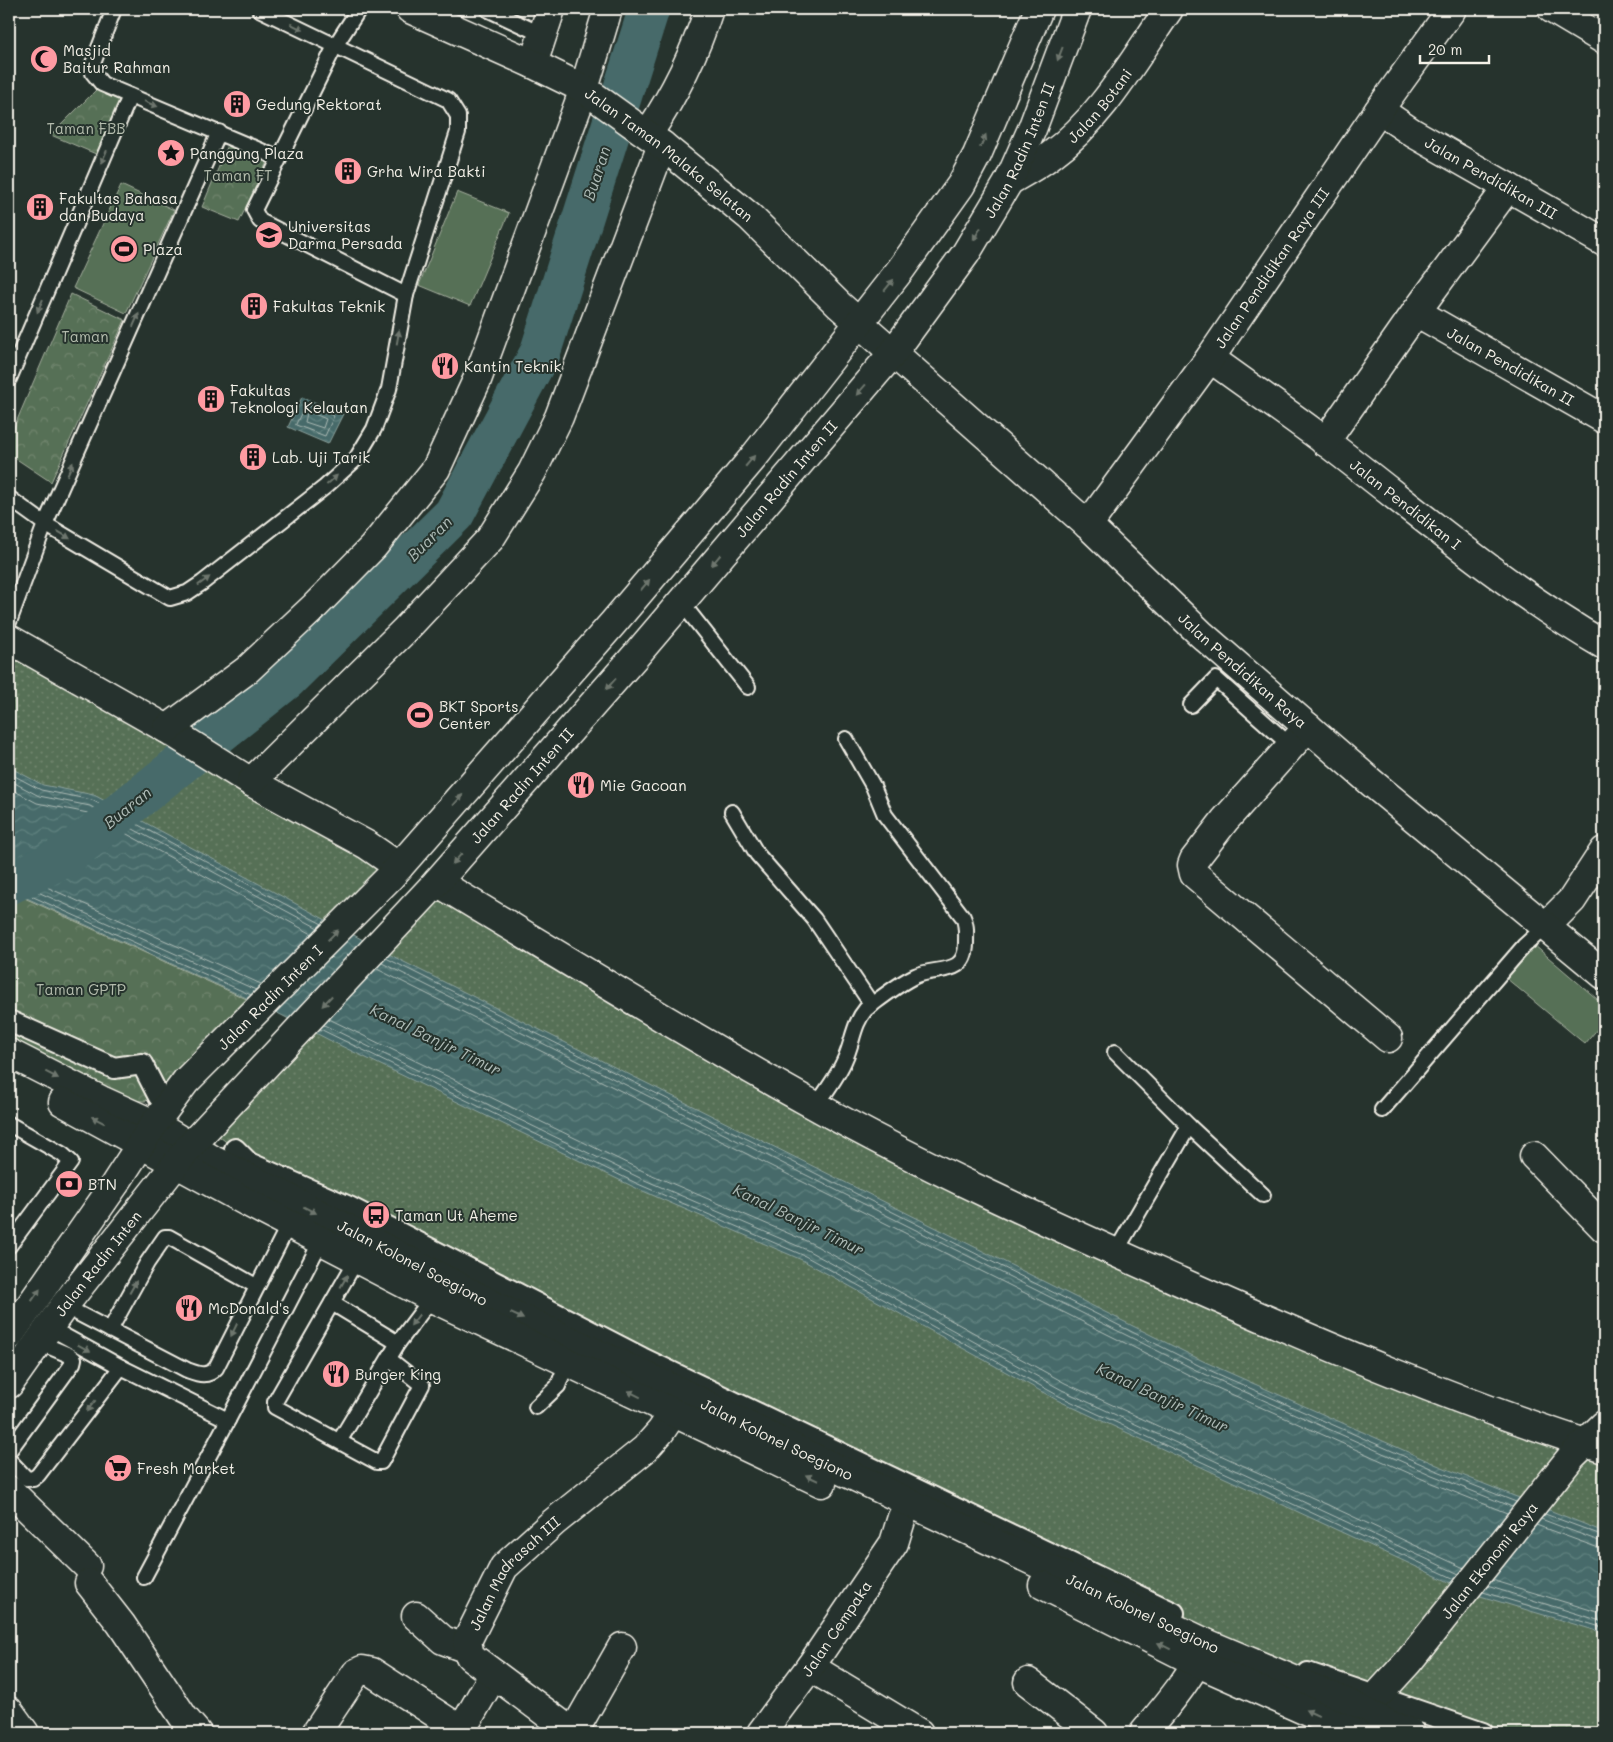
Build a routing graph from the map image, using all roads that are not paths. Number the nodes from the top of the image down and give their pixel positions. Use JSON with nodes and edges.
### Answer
{"nodes":[{"id":1,"x":114,"y":9,"type":"edge"},
{"id":2,"x":259,"y":9,"type":"edge"},
{"id":3,"x":358,"y":9,"type":"edge"},
{"id":4,"x":410,"y":9,"type":"edge"},
{"id":5,"x":487,"y":9,"type":"edge"},
{"id":6,"x":551,"y":9,"type":"edge"},
{"id":7,"x":608,"y":9,"type":"edge"},
{"id":8,"x":709,"y":9,"type":"edge"},
{"id":9,"x":1039,"y":9,"type":"edge"},
{"id":10,"x":1077,"y":9,"type":"edge"},
{"id":11,"x":1169,"y":9,"type":"edge"},
{"id":12,"x":1452,"y":9,"type":"edge"},
{"id":13,"x":1552,"y":9,"type":"edge"},
{"id":14,"x":543,"y":36,"type":"junction"},
{"id":15,"x":1604,"y":40,"type":"edge"},
{"id":16,"x":335,"y":46,"type":"junction"},
{"id":17,"x":533,"y":64,"type":"junction"},
{"id":18,"x":130,"y":96,"type":"junction"},
{"id":19,"x":594,"y":96,"type":"junction"},
{"id":20,"x":1379,"y":110,"type":"junction"},
{"id":21,"x":219,"y":132,"type":"junction"},
{"id":22,"x":650,"y":136,"type":"junction"},
{"id":23,"x":278,"y":158,"type":"junction"},
{"id":24,"x":1009,"y":181,"type":"junction"},
{"id":25,"x":1508,"y":187,"type":"junction"},
{"id":26,"x":1604,"y":242,"type":"edge"},
{"id":27,"x":406,"y":294,"type":"junction"},
{"id":28,"x":1416,"y":312,"type":"junction"},
{"id":29,"x":859,"y":323,"type":"junction"},
{"id":30,"x":893,"y":353,"type":"junction"},
{"id":31,"x":1210,"y":358,"type":"junction"},
{"id":32,"x":9,"y":379,"type":"edge"},
{"id":33,"x":1604,"y":418,"type":"edge"},
{"id":34,"x":1326,"y":442,"type":"junction"},
{"id":35,"x":9,"y":498,"type":"edge"},
{"id":36,"x":45,"y":524,"type":"junction"},
{"id":37,"x":1088,"y":525,"type":"junction"},
{"id":38,"x":681,"y":602,"type":"junction"},
{"id":39,"x":9,"y":622,"type":"edge"},
{"id":40,"x":9,"y":639,"type":"edge"},
{"id":41,"x":1604,"y":645,"type":"edge"},
{"id":42,"x":1223,"y":670,"type":"junction"},
{"id":43,"x":748,"y":687,"type":"dead end"},
{"id":44,"x":1191,"y":706,"type":"dead end"},
{"id":45,"x":177,"y":735,"type":"junction"},
{"id":46,"x":1300,"y":737,"type":"junction"},
{"id":47,"x":846,"y":739,"type":"dead end"},
{"id":48,"x":241,"y":776,"type":"junction"},
{"id":49,"x":732,"y":812,"type":"dead end"},
{"id":50,"x":1604,"y":851,"type":"edge"},
{"id":51,"x":395,"y":872,"type":"junction"},
{"id":52,"x":428,"y":891,"type":"junction"},
{"id":53,"x":1546,"y":926,"type":"junction"},
{"id":54,"x":1604,"y":975,"type":"edge"},
{"id":55,"x":872,"y":1005,"type":"junction"},
{"id":56,"x":9,"y":1021,"type":"edge"},
{"id":57,"x":1388,"y":1038,"type":"dead end"},
{"id":58,"x":1116,"y":1052,"type":"dead end"},
{"id":59,"x":9,"y":1053,"type":"edge"},
{"id":60,"x":9,"y":1074,"type":"edge"},
{"id":61,"x":816,"y":1106,"type":"junction"},
{"id":62,"x":1382,"y":1110,"type":"dead end"},
{"id":63,"x":157,"y":1114,"type":"junction"},
{"id":64,"x":216,"y":1120,"type":"junction"},
{"id":65,"x":9,"y":1124,"type":"edge"},
{"id":66,"x":1189,"y":1126,"type":"junction"},
{"id":67,"x":183,"y":1154,"type":"junction"},
{"id":68,"x":1534,"y":1156,"type":"dead end"},
{"id":69,"x":237,"y":1161,"type":"junction"},
{"id":70,"x":1263,"y":1195,"type":"dead end"},
{"id":71,"x":289,"y":1224,"type":"junction"},
{"id":72,"x":1604,"y":1228,"type":"edge"},
{"id":73,"x":321,"y":1241,"type":"junction"},
{"id":74,"x":9,"y":1246,"type":"edge"},
{"id":75,"x":1115,"y":1253,"type":"junction"},
{"id":76,"x":357,"y":1259,"type":"junction"},
{"id":77,"x":256,"y":1286,"type":"junction"},
{"id":78,"x":432,"y":1298,"type":"junction"},
{"id":79,"x":332,"y":1304,"type":"junction"},
{"id":80,"x":64,"y":1306,"type":"junction"},
{"id":81,"x":110,"y":1330,"type":"junction"},
{"id":82,"x":43,"y":1335,"type":"junction"},
{"id":83,"x":9,"y":1336,"type":"edge"},
{"id":84,"x":398,"y":1343,"type":"junction"},
{"id":85,"x":389,"y":1359,"type":"junction"},
{"id":86,"x":567,"y":1362,"type":"junction"},
{"id":87,"x":121,"y":1367,"type":"junction"},
{"id":88,"x":9,"y":1384,"type":"edge"},
{"id":89,"x":536,"y":1407,"type":"dead end"},
{"id":90,"x":673,"y":1413,"type":"junction"},
{"id":91,"x":228,"y":1420,"type":"junction"},
{"id":92,"x":340,"y":1440,"type":"junction"},
{"id":93,"x":1591,"y":1443,"type":"edge"},
{"id":94,"x":9,"y":1451,"type":"edge"},
{"id":95,"x":9,"y":1460,"type":"edge"},
{"id":96,"x":9,"y":1490,"type":"edge"},
{"id":97,"x":902,"y":1517,"type":"junction"},
{"id":98,"x":144,"y":1577,"type":"dead end"},
{"id":99,"x":416,"y":1616,"type":"dead end"},
{"id":100,"x":622,"y":1647,"type":"dead end"},
{"id":101,"x":467,"y":1649,"type":"junction"},
{"id":102,"x":1202,"y":1653,"type":"junction"},
{"id":103,"x":810,"y":1667,"type":"junction"},
{"id":104,"x":494,"y":1674,"type":"junction"},
{"id":105,"x":1028,"y":1682,"type":"dead end"},
{"id":106,"x":1375,"y":1698,"type":"junction"},
{"id":107,"x":1346,"y":1702,"type":"junction"},
{"id":108,"x":9,"y":1711,"type":"edge"},
{"id":109,"x":1401,"y":1729,"type":"edge"},
{"id":110,"x":25,"y":1733,"type":"edge"},
{"id":111,"x":197,"y":1733,"type":"edge"},
{"id":112,"x":316,"y":1733,"type":"edge"},
{"id":113,"x":573,"y":1733,"type":"edge"},
{"id":114,"x":761,"y":1733,"type":"edge"},
{"id":115,"x":919,"y":1733,"type":"edge"},
{"id":116,"x":1094,"y":1733,"type":"edge"},
{"id":117,"x":1144,"y":1733,"type":"edge"},
{"id":118,"x":1356,"y":1733,"type":"edge"},
{"id":119,"x":1483,"y":1733,"type":"edge"}],
"edges":[{"from":1,"to":18,"type":"lane"},
{"from":2,"to":16,"type":"lane","one_way":true},
{"from":3,"to":16,"type":"lane"},
{"from":4,"to":17,"type":"street","name":"Jalan Taman Malaka Selatan"},
{"from":5,"to":14,"type":"lane"},
{"from":6,"to":14,"type":"street"},
{"from":7,"to":19,"type":"street"},
{"from":8,"to":22,"type":"street"},
{"from":29,"to":9,"type":"street","one_way":true},
{"from":10,"to":24,"type":"street","name":"Jalan Radin Inten II","one_way":true},
{"from":11,"to":24,"type":"street","name":"Jalan Botani"},
{"from":12,"to":20,"type":"street","name":"Jalan Pendidikan Raya III"},
{"from":13,"to":15,"type":"street"},
{"from":14,"to":17,"type":"street"},
{"from":16,"to":23,"type":"lane"},
{"from":16,"to":27,"type":"lane"},
{"from":17,"to":19,"type":"street","name":"Jalan Taman Malaka Selatan"},
{"from":18,"to":21,"type":"lane","one_way":true},
{"from":18,"to":32,"type":"lane","one_way":true},
{"from":19,"to":22,"type":"street","name":"Jalan Taman Malaka Selatan"},
{"from":19,"to":45,"type":"street"},
{"from":20,"to":25,"type":"street","name":"Jalan Pendidikan III"},
{"from":20,"to":31,"type":"street","name":"Jalan Pendidikan Raya III"},
{"from":21,"to":23,"type":"lane"},
{"from":36,"to":21,"type":"lane","one_way":true},
{"from":22,"to":29,"type":"street","name":"Jalan Taman Malaka Selatan"},
{"from":22,"to":48,"type":"street"},
{"from":23,"to":27,"type":"lane"},
{"from":24,"to":30,"type":"street","name":"Jalan Radin Inten II","one_way":true},
{"from":25,"to":26,"type":"street","name":"Jalan Pendidikan III"},
{"from":25,"to":28,"type":"street"},
{"from":36,"to":27,"type":"lane","one_way":true},
{"from":28,"to":33,"type":"street","name":"Jalan Pendidikan II"},
{"from":28,"to":34,"type":"street"},
{"from":29,"to":30,"type":"street","name":"Jalan Taman Malaka Selatan"},
{"from":51,"to":29,"type":"street","one_way":true},
{"from":30,"to":37,"type":"street","name":"Jalan Pendidikan Raya"},
{"from":30,"to":38,"type":"street","name":"Jalan Radin Inten II","one_way":true},
{"from":31,"to":34,"type":"street","name":"Jalan Pendidikan I"},
{"from":31,"to":37,"type":"street","name":"Jalan Pendidikan Raya III"},
{"from":34,"to":41,"type":"street","name":"Jalan Pendidikan I"},
{"from":35,"to":36,"type":"lane"},
{"from":36,"to":39,"type":"lane"},
{"from":37,"to":42,"type":"street","name":"Jalan Pendidikan Raya"},
{"from":38,"to":43,"type":"lane"},
{"from":38,"to":52,"type":"street","name":"Jalan Radin Inten II","one_way":true},
{"from":40,"to":45,"type":"street"},
{"from":42,"to":44,"type":"lane"},
{"from":42,"to":46,"type":"street","name":"Jalan Pendidikan Raya"},
{"from":45,"to":48,"type":"street"},
{"from":46,"to":53,"type":"street","name":"Jalan Pendidikan Raya"},
{"from":46,"to":57,"type":"street"},
{"from":47,"to":55,"type":"lane"},
{"from":48,"to":51,"type":"street"},
{"from":49,"to":55,"type":"lane"},
{"from":50,"to":53,"type":"street"},
{"from":63,"to":51,"type":"street","name":"Jalan Radin Inten I","one_way":true},
{"from":52,"to":61,"type":"street"},
{"from":52,"to":64,"type":"street","one_way":true},
{"from":53,"to":54,"type":"street","name":"Jalan Pendidikan Raya"},
{"from":53,"to":62,"type":"lane"},
{"from":55,"to":61,"type":"lane"},
{"from":56,"to":63,"type":"street"},
{"from":58,"to":66,"type":"lane"},
{"from":59,"to":63,"type":"street","one_way":true},
{"from":63,"to":60,"type":"street","one_way":true},
{"from":61,"to":75,"type":"street"},
{"from":63,"to":67,"type":"street","name":"Jalan Kolonel Soegiono"},
{"from":83,"to":63,"type":"street","name":"Jalan Radin Inten","one_way":true},
{"from":64,"to":67,"type":"street"},
{"from":64,"to":69,"type":"street"},
{"from":65,"to":74,"type":"lane"},
{"from":66,"to":70,"type":"lane"},
{"from":66,"to":75,"type":"lane"},
{"from":67,"to":69,"type":"street","name":"Jalan Kolonel Soegiono"},
{"from":67,"to":71,"type":"street","name":"Jalan Kolonel Soegiono"},
{"from":67,"to":80,"type":"street","name":"Jalan Radin Inten"},
{"from":68,"to":72,"type":"street"},
{"from":69,"to":102,"type":"street","name":"Jalan Kolonel Soegiono","one_way":true},
{"from":69,"to":106,"type":"street"},
{"from":71,"to":73,"type":"street","name":"Jalan Kolonel Soegiono"},
{"from":71,"to":77,"type":"lane"},
{"from":73,"to":76,"type":"street","name":"Jalan Kolonel Soegiono"},
{"from":73,"to":91,"type":"lane"},
{"from":75,"to":93,"type":"street"},
{"from":76,"to":78,"type":"street","name":"Jalan Kolonel Soegiono"},
{"from":79,"to":76,"type":"lane","one_way":true},
{"from":77,"to":81,"type":"lane","one_way":true},
{"from":81,"to":77,"type":"lane","one_way":true},
{"from":78,"to":84,"type":"lane","one_way":true},
{"from":78,"to":86,"type":"street","name":"Jalan Kolonel Soegiono"},
{"from":79,"to":84,"type":"lane"},
{"from":79,"to":92,"type":"lane"},
{"from":80,"to":81,"type":"lane"},
{"from":80,"to":82,"type":"street","name":"Jalan Radin Inten"},
{"from":82,"to":87,"type":"lane","one_way":true},
{"from":82,"to":88,"type":"street","name":"Jalan Radin Inten"},
{"from":82,"to":94,"type":"lane"},
{"from":84,"to":85,"type":"lane"},
{"from":85,"to":92,"type":"lane"},
{"from":85,"to":92,"type":"lane"},
{"from":86,"to":89,"type":"lane"},
{"from":90,"to":86,"type":"street","name":"Jalan Kolonel Soegiono","one_way":true},
{"from":87,"to":91,"type":"lane"},
{"from":87,"to":95,"type":"lane","one_way":true},
{"from":97,"to":90,"type":"street","name":"Jalan Kolonel Soegiono","one_way":true},
{"from":90,"to":101,"type":"street","name":"Jalan Madrasah III"},
{"from":91,"to":98,"type":"lane"},
{"from":93,"to":106,"type":"street","name":"Jalan Ekonomi Raya"},
{"from":96,"to":111,"type":"street"},
{"from":102,"to":97,"type":"street","name":"Jalan Kolonel Soegiono","one_way":true},
{"from":97,"to":103,"type":"street","name":"Jalan Cempaka"},
{"from":99,"to":101,"type":"street"},
{"from":100,"to":113,"type":"street"},
{"from":101,"to":104,"type":"street","name":"Jalan Madrasah III"},
{"from":102,"to":107,"type":"street","name":"Jalan Kolonel Soegiono"},
{"from":102,"to":117,"type":"street"},
{"from":118,"to":102,"type":"street","name":"Jalan Kolonel Soegiono","one_way":true},
{"from":103,"to":114,"type":"street","name":"Jalan Cempaka"},
{"from":103,"to":115,"type":"street"},
{"from":104,"to":112,"type":"street"},
{"from":104,"to":113,"type":"street","name":"Jalan Madrasah III"},
{"from":105,"to":116,"type":"street"},
{"from":106,"to":107,"type":"street"},
{"from":106,"to":109,"type":"street"},
{"from":106,"to":119,"type":"street"},
{"from":107,"to":109,"type":"street","name":"Jalan Kolonel Soegiono"},
{"from":108,"to":110,"type":"street"}]}
